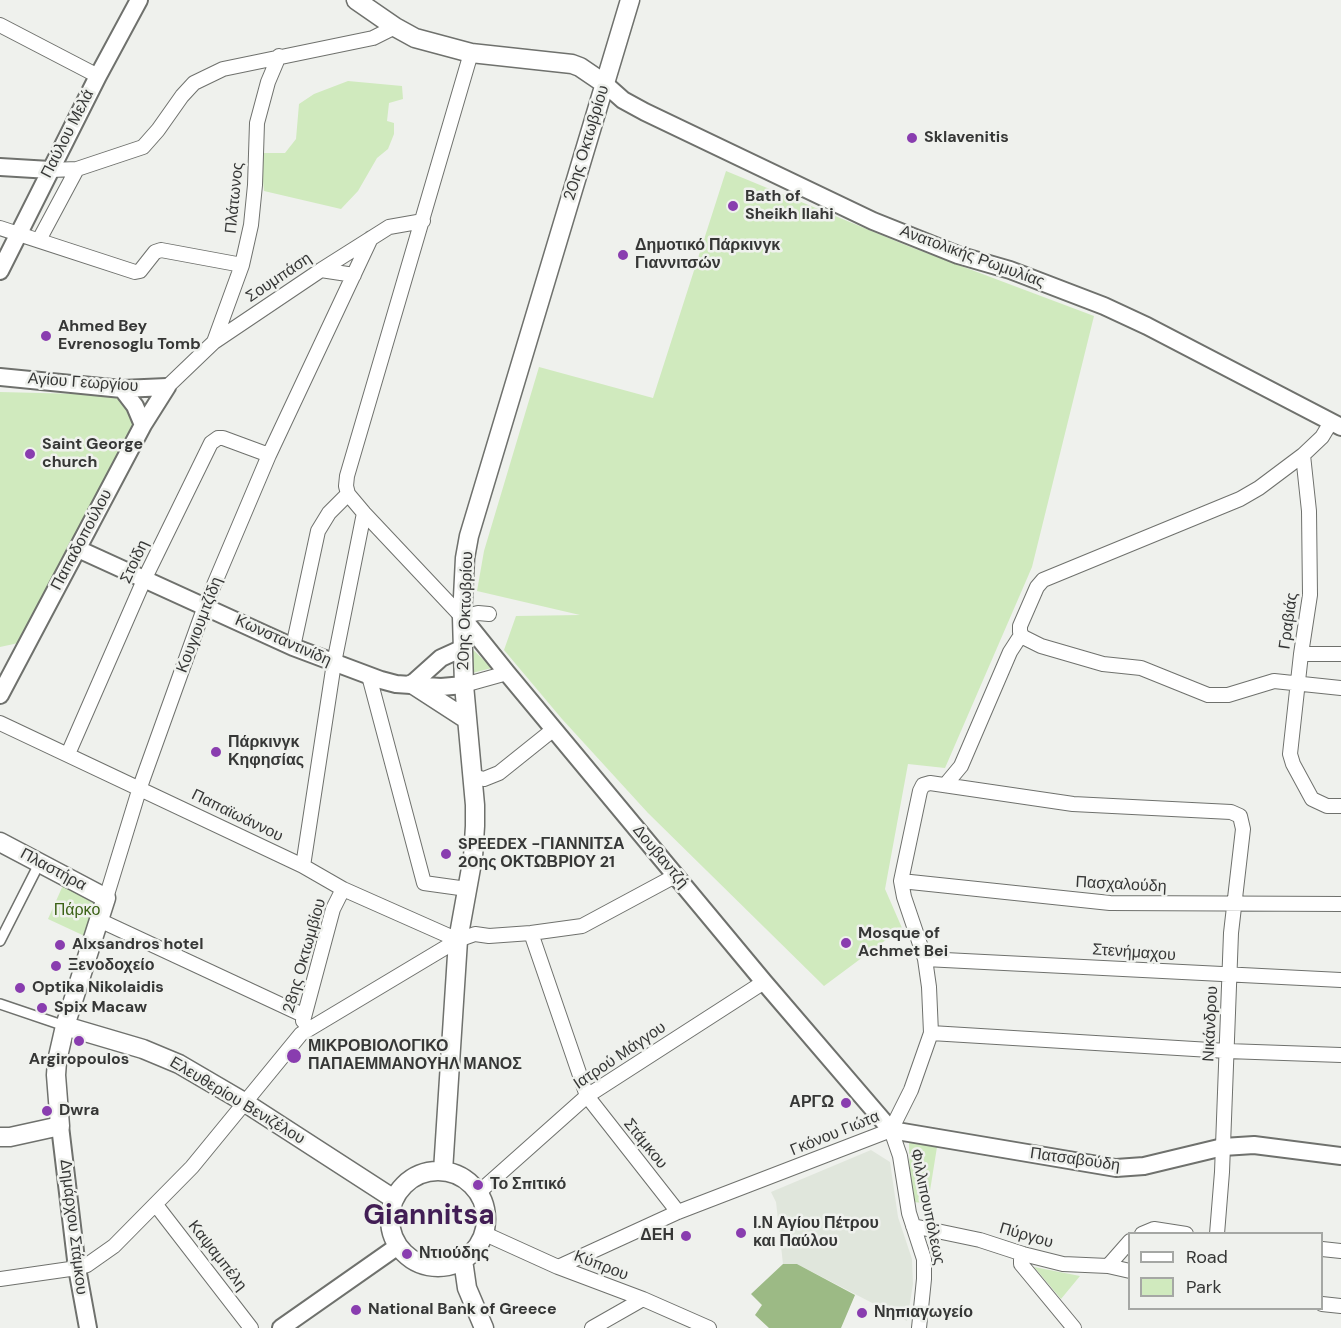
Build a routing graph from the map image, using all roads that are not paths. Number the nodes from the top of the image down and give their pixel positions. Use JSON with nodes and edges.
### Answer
{"nodes":[{"id":1,"x":139,"y":0,"type":"edge"},
{"id":2,"x":356,"y":0,"type":"edge"},
{"id":3,"x":630,"y":0,"type":"edge"},
{"id":4,"x":0,"y":25,"type":"edge"},
{"id":5,"x":395,"y":27,"type":"junction"},
{"id":6,"x":471,"y":53,"type":"junction"},
{"id":7,"x":279,"y":56,"type":"junction"},
{"id":8,"x":98,"y":76,"type":"junction"},
{"id":9,"x":605,"y":84,"type":"junction"},
{"id":10,"x":0,"y":167,"type":"edge"},
{"id":11,"x":77,"y":169,"type":"junction"},
{"id":12,"x":50,"y":170,"type":"junction"},
{"id":13,"x":423,"y":220,"type":"junction"},
{"id":14,"x":0,"y":228,"type":"edge"},
{"id":15,"x":18,"y":234,"type":"junction"},
{"id":16,"x":371,"y":238,"type":"junction"},
{"id":17,"x":39,"y":240,"type":"junction"},
{"id":18,"x":242,"y":265,"type":"junction"},
{"id":19,"x":321,"y":270,"type":"junction"},
{"id":20,"x":0,"y":271,"type":"edge"},
{"id":21,"x":354,"y":276,"type":"junction"},
{"id":22,"x":214,"y":342,"type":"junction"},
{"id":23,"x":0,"y":377,"type":"edge"},
{"id":24,"x":166,"y":387,"type":"junction"},
{"id":25,"x":122,"y":389,"type":"junction"},
{"id":26,"x":1336,"y":424,"type":"edge"},
{"id":27,"x":143,"y":425,"type":"junction"},
{"id":28,"x":269,"y":455,"type":"junction"},
{"id":29,"x":1303,"y":455,"type":"junction"},
{"id":30,"x":348,"y":494,"type":"junction"},
{"id":31,"x":364,"y":513,"type":"junction"},
{"id":32,"x":78,"y":549,"type":"junction"},
{"id":33,"x":144,"y":580,"type":"junction"},
{"id":34,"x":205,"y":606,"type":"junction"},
{"id":35,"x":489,"y":614,"type":"dead end"},
{"id":36,"x":462,"y":616,"type":"junction"},
{"id":37,"x":1022,"y":635,"type":"junction"},
{"id":38,"x":293,"y":647,"type":"junction"},
{"id":39,"x":463,"y":648,"type":"junction"},
{"id":40,"x":1301,"y":654,"type":"junction"},
{"id":41,"x":1341,"y":654,"type":"edge"},
{"id":42,"x":334,"y":663,"type":"junction"},
{"id":43,"x":507,"y":673,"type":"junction"},
{"id":44,"x":369,"y":676,"type":"junction"},
{"id":45,"x":412,"y":684,"type":"junction"},
{"id":46,"x":2,"y":685,"type":"edge"},
{"id":47,"x":464,"y":685,"type":"junction"},
{"id":48,"x":1298,"y":685,"type":"junction"},
{"id":49,"x":1341,"y":688,"type":"edge"},
{"id":50,"x":466,"y":719,"type":"junction"},
{"id":51,"x":0,"y":723,"type":"edge"},
{"id":52,"x":554,"y":729,"type":"junction"},
{"id":53,"x":68,"y":754,"type":"junction"},
{"id":54,"x":472,"y":776,"type":"junction"},
{"id":55,"x":946,"y":784,"type":"junction"},
{"id":56,"x":140,"y":787,"type":"junction"},
{"id":57,"x":1341,"y":806,"type":"edge"},
{"id":58,"x":0,"y":842,"type":"edge"},
{"id":59,"x":39,"y":864,"type":"junction"},
{"id":60,"x":303,"y":866,"type":"junction"},
{"id":61,"x":675,"y":876,"type":"junction"},
{"id":62,"x":901,"y":881,"type":"junction"},
{"id":63,"x":343,"y":889,"type":"junction"},
{"id":64,"x":467,"y":889,"type":"junction"},
{"id":65,"x":106,"y":898,"type":"junction"},
{"id":66,"x":1235,"y":904,"type":"junction"},
{"id":67,"x":1341,"y":904,"type":"edge"},
{"id":68,"x":99,"y":920,"type":"junction"},
{"id":69,"x":531,"y":933,"type":"junction"},
{"id":70,"x":458,"y":940,"type":"junction"},
{"id":71,"x":0,"y":941,"type":"edge"},
{"id":72,"x":925,"y":959,"type":"junction"},
{"id":73,"x":1230,"y":976,"type":"junction"},
{"id":74,"x":1341,"y":980,"type":"edge"},
{"id":75,"x":764,"y":982,"type":"junction"},
{"id":76,"x":0,"y":1004,"type":"edge"},
{"id":77,"x":303,"y":1015,"type":"junction"},
{"id":78,"x":65,"y":1026,"type":"junction"},
{"id":79,"x":931,"y":1033,"type":"junction"},
{"id":80,"x":301,"y":1034,"type":"junction"},
{"id":81,"x":1227,"y":1051,"type":"junction"},
{"id":82,"x":1341,"y":1055,"type":"edge"},
{"id":83,"x":587,"y":1096,"type":"junction"},
{"id":84,"x":244,"y":1102,"type":"junction"},
{"id":85,"x":60,"y":1126,"type":"junction"},
{"id":86,"x":891,"y":1130,"type":"junction"},
{"id":87,"x":0,"y":1137,"type":"edge"},
{"id":88,"x":1223,"y":1147,"type":"junction"},
{"id":89,"x":1341,"y":1156,"type":"edge"},
{"id":90,"x":443,"y":1171,"type":"junction"},
{"id":91,"x":478,"y":1193,"type":"junction"},
{"id":92,"x":394,"y":1199,"type":"junction"},
{"id":93,"x":156,"y":1205,"type":"junction"},
{"id":94,"x":678,"y":1212,"type":"junction"},
{"id":95,"x":914,"y":1226,"type":"junction"},
{"id":96,"x":1145,"y":1232,"type":"edge"},
{"id":97,"x":1178,"y":1232,"type":"edge"},
{"id":98,"x":1217,"y":1232,"type":"edge"},
{"id":99,"x":483,"y":1233,"type":"junction"},
{"id":100,"x":1128,"y":1243,"type":"edge"},
{"id":101,"x":398,"y":1246,"type":"junction"},
{"id":102,"x":1323,"y":1249,"type":"edge"},
{"id":103,"x":1341,"y":1251,"type":"edge"},
{"id":104,"x":1021,"y":1254,"type":"junction"},
{"id":105,"x":462,"y":1260,"type":"junction"},
{"id":106,"x":1108,"y":1266,"type":"junction"},
{"id":107,"x":77,"y":1268,"type":"junction"},
{"id":108,"x":558,"y":1268,"type":"junction"},
{"id":109,"x":1128,"y":1271,"type":"edge"},
{"id":110,"x":0,"y":1279,"type":"edge"},
{"id":111,"x":643,"y":1299,"type":"junction"},
{"id":112,"x":1323,"y":1304,"type":"edge"},
{"id":113,"x":1341,"y":1306,"type":"edge"},
{"id":114,"x":88,"y":1328,"type":"edge"},
{"id":115,"x":252,"y":1328,"type":"edge"},
{"id":116,"x":281,"y":1328,"type":"edge"},
{"id":117,"x":484,"y":1328,"type":"edge"},
{"id":118,"x":592,"y":1328,"type":"edge"},
{"id":119,"x":709,"y":1328,"type":"edge"},
{"id":120,"x":919,"y":1328,"type":"edge"},
{"id":121,"x":1074,"y":1328,"type":"edge"}],
"edges":[{"from":1,"to":8,"type":"street","name":"Παύλου Μελά"},
{"from":2,"to":5,"type":"main road"},
{"from":3,"to":9,"type":"main road","name":"20ης Οκτωβρίου"},
{"from":4,"to":8,"type":"street"},
{"from":5,"to":6,"type":"main road"},
{"from":5,"to":7,"type":"street"},
{"from":6,"to":9,"type":"main road"},
{"from":6,"to":13,"type":"street"},
{"from":7,"to":11,"type":"street"},
{"from":7,"to":18,"type":"street","name":"Πλάτωνος"},
{"from":8,"to":12,"type":"street","name":"Παύλου Μελά"},
{"from":9,"to":26,"type":"street","name":"Ανατολικής Ρωμυλίας"},
{"from":9,"to":36,"type":"main road","name":"20ης Οκτωβρίου"},
{"from":10,"to":12,"type":"street"},
{"from":11,"to":12,"type":"street"},
{"from":11,"to":17,"type":"street"},
{"from":12,"to":15,"type":"street","name":"Παύλου Μελά"},
{"from":13,"to":16,"type":"street","name":"Σουμπάση"},
{"from":13,"to":30,"type":"street"},
{"from":14,"to":15,"type":"street"},
{"from":15,"to":17,"type":"street"},
{"from":15,"to":20,"type":"street","name":"Παύλου Μελά"},
{"from":16,"to":19,"type":"street","name":"Σουμπάση"},
{"from":16,"to":21,"type":"street","name":"Κουγιουμτζίδη"},
{"from":17,"to":18,"type":"street"},
{"from":18,"to":22,"type":"street","name":"Πλάτωνος"},
{"from":19,"to":21,"type":"street"},
{"from":19,"to":22,"type":"street","name":"Σουμπάση"},
{"from":21,"to":28,"type":"street","name":"Κουγιουμτζίδη"},
{"from":22,"to":24,"type":"street","name":"Σουμπάση"},
{"from":23,"to":25,"type":"street","name":"Αγίου Γεωργίου"},
{"from":24,"to":25,"type":"street","name":"Αγίου Γεωργίου"},
{"from":24,"to":27,"type":"street","name":"Παπαδοπούλου"},
{"from":25,"to":27,"type":"street"},
{"from":26,"to":29,"type":"street"},
{"from":27,"to":32,"type":"street","name":"Παπαδοπούλου"},
{"from":28,"to":33,"type":"street","name":"Στοίδη"},
{"from":28,"to":34,"type":"street","name":"Κουγιουμτζίδη"},
{"from":29,"to":37,"type":"street"},
{"from":29,"to":40,"type":"street","name":"Γραβιάς"},
{"from":30,"to":31,"type":"street"},
{"from":30,"to":38,"type":"street"},
{"from":31,"to":36,"type":"street"},
{"from":31,"to":42,"type":"street"},
{"from":32,"to":33,"type":"street","name":"Κωνσταντινίδη"},
{"from":32,"to":46,"type":"street","name":"Παπαδοπούλου"},
{"from":33,"to":34,"type":"street","name":"Κωνσταντινίδη"},
{"from":33,"to":53,"type":"street","name":"Στοίδη"},
{"from":34,"to":38,"type":"street","name":"Κωνσταντινίδη"},
{"from":34,"to":56,"type":"street","name":"Κουγιουμτζίδη"},
{"from":35,"to":36,"type":"street"},
{"from":36,"to":39,"type":"main road","name":"20ης Οκτωβρίου"},
{"from":36,"to":43,"type":"street","name":"Δουβαντζή"},
{"from":37,"to":48,"type":"street"},
{"from":37,"to":55,"type":"street"},
{"from":38,"to":42,"type":"street","name":"Κωνσταντινίδη"},
{"from":39,"to":45,"type":"street"},
{"from":39,"to":47,"type":"main road","name":"20ης Οκτωβρίου"},
{"from":40,"to":41,"type":"street"},
{"from":40,"to":48,"type":"street","name":"Γραβιάς"},
{"from":42,"to":44,"type":"street","name":"Κωνσταντινίδη"},
{"from":42,"to":60,"type":"street"},
{"from":43,"to":47,"type":"street"},
{"from":43,"to":52,"type":"street","name":"Δουβαντζή"},
{"from":44,"to":45,"type":"street","name":"Κωνσταντινίδη"},
{"from":44,"to":64,"type":"street"},
{"from":45,"to":47,"type":"street","name":"Κωνσταντινίδη"},
{"from":45,"to":50,"type":"main road"},
{"from":47,"to":50,"type":"main road","name":"20ης Οκτωβρίου"},
{"from":48,"to":49,"type":"street"},
{"from":48,"to":57,"type":"street","name":"Γραβιάς"},
{"from":50,"to":54,"type":"main road","name":"20ης Οκτωβρίου"},
{"from":51,"to":53,"type":"street","name":"Παπαϊωάννου"},
{"from":52,"to":54,"type":"street"},
{"from":52,"to":61,"type":"street","name":"Δουβαντζή"},
{"from":53,"to":56,"type":"street","name":"Παπαϊωάννου"},
{"from":54,"to":64,"type":"main road","name":"20ης Οκτωβρίου"},
{"from":55,"to":62,"type":"street","name":"Γκόνου Γιώτα"},
{"from":55,"to":66,"type":"street","name":"Νικάνδρου"},
{"from":56,"to":60,"type":"street","name":"Παπαϊωάννου"},
{"from":56,"to":65,"type":"street","name":"Κουγιουμτζίδη"},
{"from":58,"to":59,"type":"main road","name":"Πλαστήρα"},
{"from":59,"to":65,"type":"main road","name":"Πλαστήρα"},
{"from":59,"to":71,"type":"street"},
{"from":60,"to":63,"type":"street","name":"Παπαϊωάννου"},
{"from":61,"to":69,"type":"street"},
{"from":61,"to":75,"type":"street","name":"Δουβαντζή"},
{"from":62,"to":66,"type":"street","name":"Πασχαλούδη"},
{"from":62,"to":72,"type":"street","name":"Γκόνου Γιώτα"},
{"from":63,"to":70,"type":"street","name":"Παπαϊωάννου"},
{"from":63,"to":77,"type":"street","name":"28ης Οκτωμβίου"},
{"from":64,"to":70,"type":"main road","name":"20ης Οκτωβρίου"},
{"from":65,"to":68,"type":"main road","name":"Κουγιουμτζίδη"},
{"from":66,"to":67,"type":"street","name":"Πασχαλούδη"},
{"from":66,"to":73,"type":"street","name":"Νικάνδρου"},
{"from":68,"to":77,"type":"street"},
{"from":68,"to":78,"type":"main road","name":"Κουγιουμτζίδη"},
{"from":69,"to":70,"type":"street"},
{"from":69,"to":83,"type":"street","name":"Στάμκου"},
{"from":70,"to":80,"type":"street"},
{"from":70,"to":90,"type":"main road","name":"20ης Οκτωβρίου"},
{"from":72,"to":73,"type":"street","name":"Στενήμαχου"},
{"from":72,"to":79,"type":"street","name":"Γκόνου Γιώτα"},
{"from":73,"to":74,"type":"street","name":"Στενήμαχου"},
{"from":73,"to":81,"type":"street","name":"Νικάνδρου"},
{"from":75,"to":83,"type":"street","name":"Ιατρού Μάγγου"},
{"from":75,"to":86,"type":"street","name":"Δουβαντζή"},
{"from":76,"to":78,"type":"street","name":"Ελευθερίου Βενιζέλου"},
{"from":77,"to":80,"type":"street","name":"28ης Οκτωμβίου"},
{"from":78,"to":84,"type":"main road","name":"Ελευθερίου Βενιζέλου"},
{"from":78,"to":85,"type":"main road","name":"Κουγιουμτζίδη"},
{"from":79,"to":81,"type":"street"},
{"from":79,"to":86,"type":"street","name":"Γκόνου Γιώτα"},
{"from":80,"to":84,"type":"street"},
{"from":81,"to":82,"type":"street"},
{"from":81,"to":88,"type":"street","name":"Νικάνδρου"},
{"from":83,"to":91,"type":"street","name":"Ιατρού Μάγγου"},
{"from":83,"to":94,"type":"street","name":"Στάμκου"},
{"from":84,"to":92,"type":"main road","name":"Ελευθερίου Βενιζέλου"},
{"from":84,"to":93,"type":"street"},
{"from":85,"to":87,"type":"main road"},
{"from":85,"to":107,"type":"street","name":"Δημάρχου Στάμκου"},
{"from":86,"to":88,"type":"street","name":"Πατσαβούδη"},
{"from":86,"to":94,"type":"street","name":"Γκόνου Γιώτα"},
{"from":86,"to":95,"type":"street","name":"Φιλλιπουπόλεως"},
{"from":88,"to":89,"type":"street","name":"Πατσαβούδη"},
{"from":88,"to":98,"type":"street","name":"Νικάνδρου"},
{"from":90,"to":91,"type":"main road"},
{"from":90,"to":92,"type":"main road"},
{"from":91,"to":99,"type":"main road"},
{"from":92,"to":101,"type":"main road"},
{"from":93,"to":107,"type":"street"},
{"from":93,"to":115,"type":"street","name":"Καψαμπέλη"},
{"from":94,"to":108,"type":"street","name":"Γκόνου Γιώτα"},
{"from":95,"to":104,"type":"street","name":"Πύργου"},
{"from":95,"to":120,"type":"street","name":"Φιλλιπουπόλεως"},
{"from":96,"to":97,"type":"street"},
{"from":99,"to":105,"type":"main road"},
{"from":99,"to":108,"type":"street","name":"Κύπρου"},
{"from":100,"to":106,"type":"street"},
{"from":101,"to":105,"type":"main road"},
{"from":101,"to":116,"type":"street"},
{"from":102,"to":103,"type":"street"},
{"from":104,"to":106,"type":"street","name":"Πύργου"},
{"from":104,"to":121,"type":"street"},
{"from":105,"to":117,"type":"main road"},
{"from":106,"to":109,"type":"street","name":"Πύργου"},
{"from":107,"to":110,"type":"street"},
{"from":107,"to":114,"type":"street","name":"Δημάρχου Στάμκου"},
{"from":108,"to":111,"type":"street","name":"Κύπρου"},
{"from":111,"to":118,"type":"street"},
{"from":111,"to":119,"type":"street","name":"Κύπρου"},
{"from":112,"to":113,"type":"street"}]}
